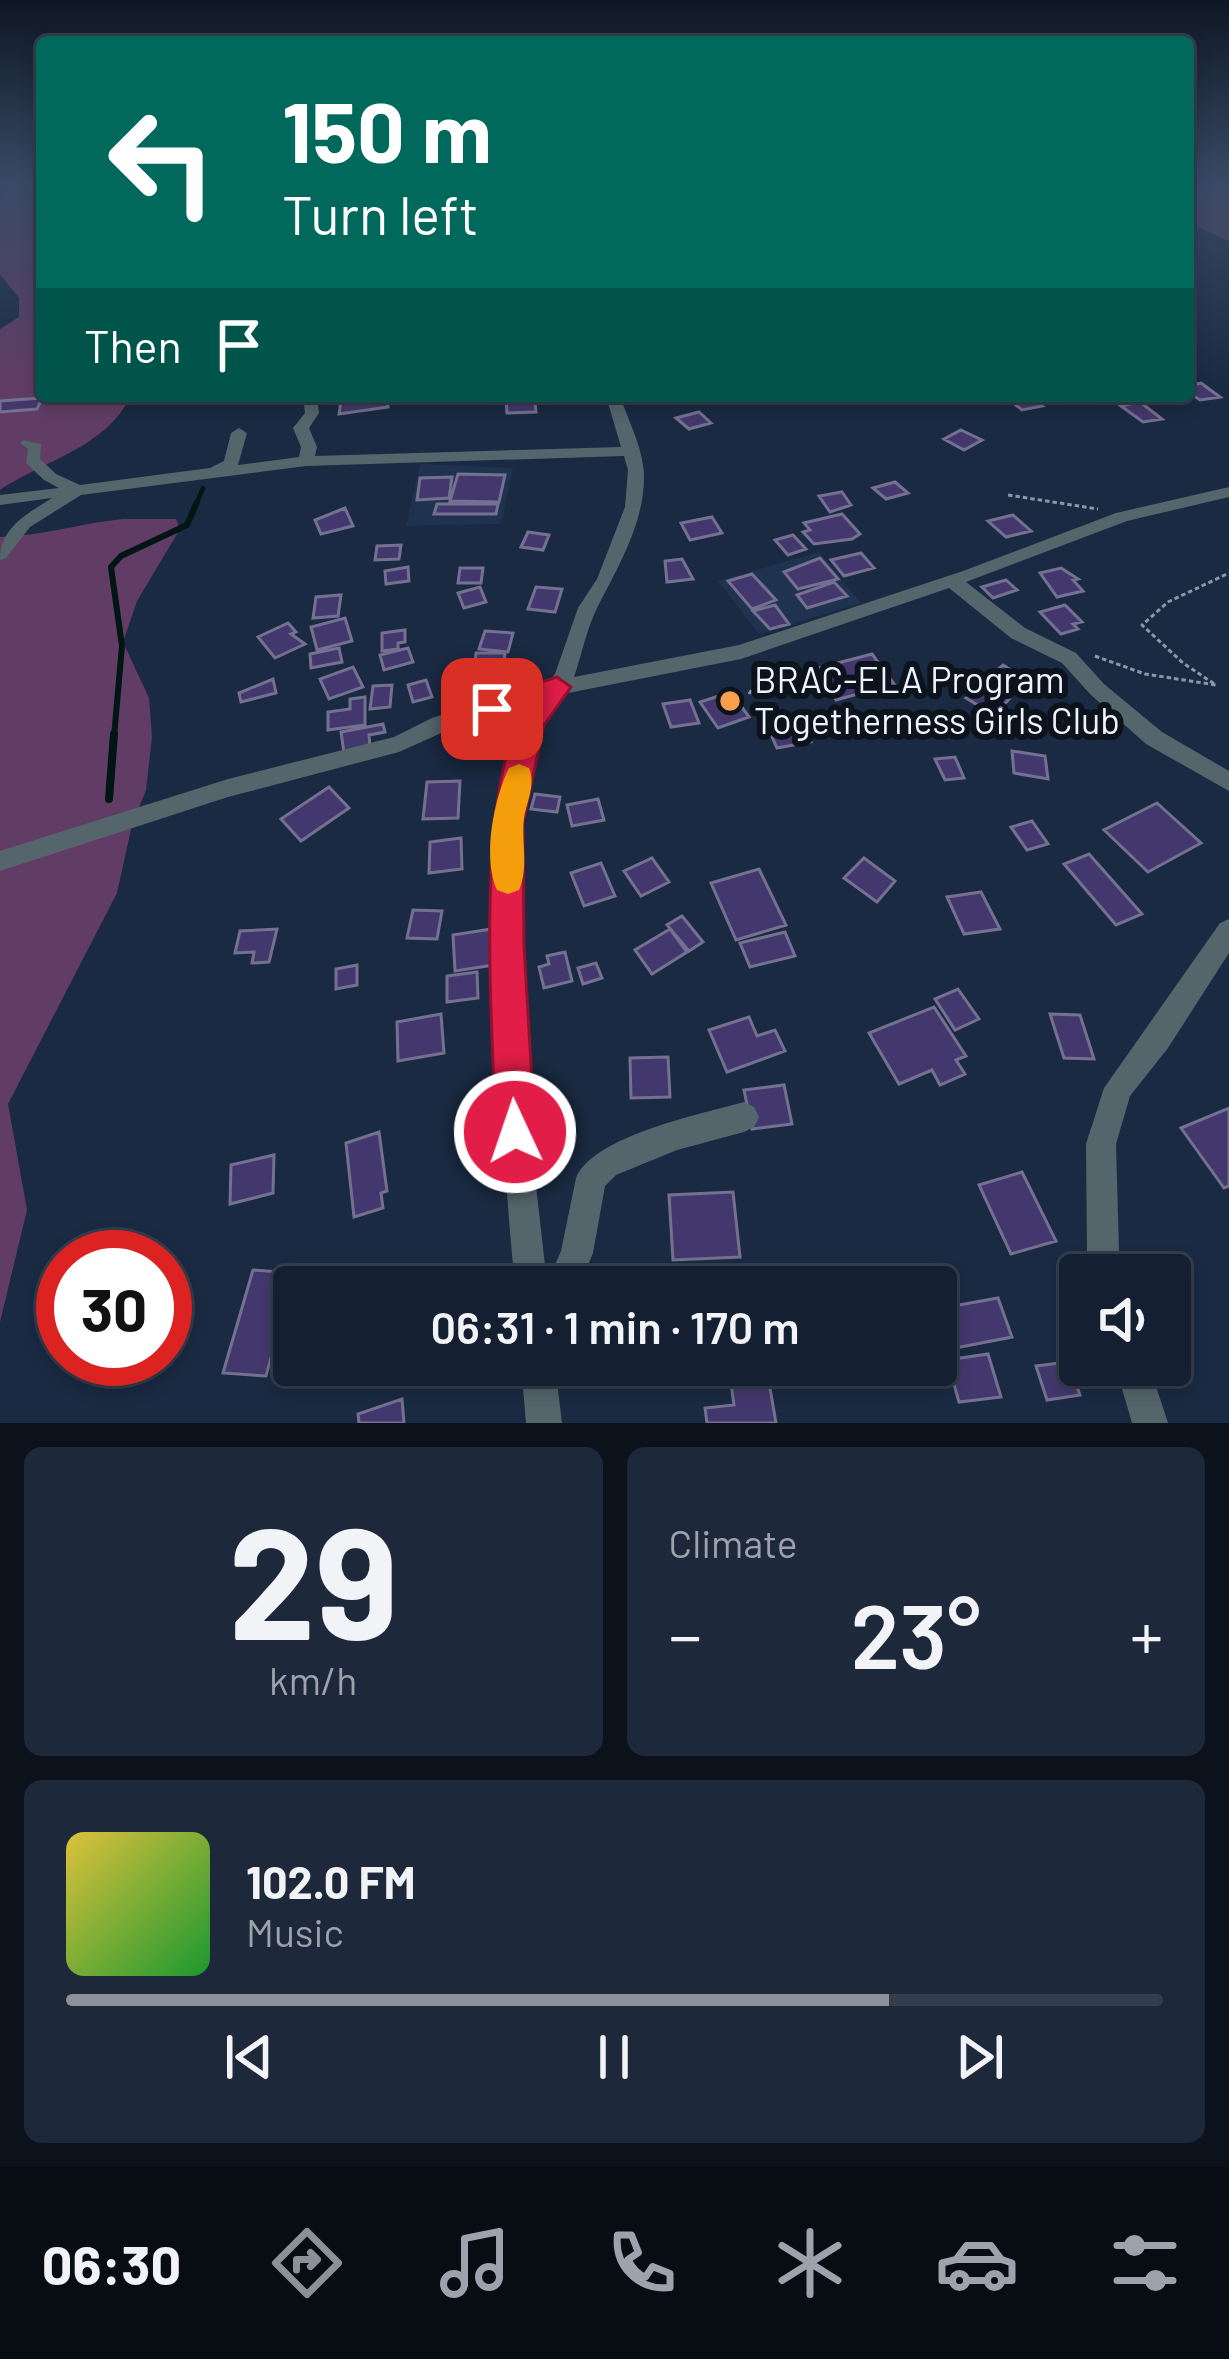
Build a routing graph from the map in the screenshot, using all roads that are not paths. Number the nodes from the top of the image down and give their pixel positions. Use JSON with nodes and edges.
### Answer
{"nodes":[{"id":1,"x":311,"y":402,"type":"edge"},
{"id":2,"x":615,"y":402,"type":"edge"},
{"id":3,"x":239,"y":433,"type":"dead end"},
{"id":4,"x":28,"y":443,"type":"dead end"},
{"id":5,"x":632,"y":451,"type":"junction"},
{"id":6,"x":306,"y":460,"type":"junction"},
{"id":7,"x":214,"y":472,"type":"junction"},
{"id":8,"x":77,"y":490,"type":"junction"},
{"id":9,"x":1229,"y":493,"type":"edge"},
{"id":10,"x":0,"y":500,"type":"edge"},
{"id":11,"x":0,"y":554,"type":"edge"},
{"id":12,"x":951,"y":580,"type":"junction"},
{"id":13,"x":557,"y":687,"type":"junction"},
{"id":14,"x":1229,"y":782,"type":"edge"},
{"id":15,"x":0,"y":861,"type":"edge"},
{"id":16,"x":1229,"y":931,"type":"edge"},
{"id":17,"x":744,"y":1118,"type":"dead end"},
{"id":18,"x":1104,"y":1254,"type":"edge"},
{"id":19,"x":528,"y":1266,"type":"edge"},
{"id":20,"x":571,"y":1266,"type":"edge"},
{"id":21,"x":540,"y":1386,"type":"edge"},
{"id":22,"x":1139,"y":1386,"type":"edge"},
{"id":23,"x":544,"y":1423,"type":"edge"},
{"id":24,"x":1150,"y":1423,"type":"edge"}],
"edges":[{"from":1,"to":6,"type":"street"},
{"from":2,"to":5,"type":"street"},
{"from":3,"to":7,"type":"street"},
{"from":4,"to":8,"type":"street"},
{"from":5,"to":6,"type":"street"},
{"from":5,"to":13,"type":"street"},
{"from":6,"to":7,"type":"street"},
{"from":7,"to":8,"type":"street"},
{"from":8,"to":10,"type":"street"},
{"from":8,"to":11,"type":"street"},
{"from":9,"to":12,"type":"street"},
{"from":12,"to":13,"type":"street"},
{"from":12,"to":14,"type":"street"},
{"from":13,"to":15,"type":"street"},
{"from":13,"to":19,"type":"street"},
{"from":16,"to":18,"type":"street"},
{"from":17,"to":20,"type":"street"},
{"from":21,"to":23,"type":"street"},
{"from":22,"to":24,"type":"street"}]}
